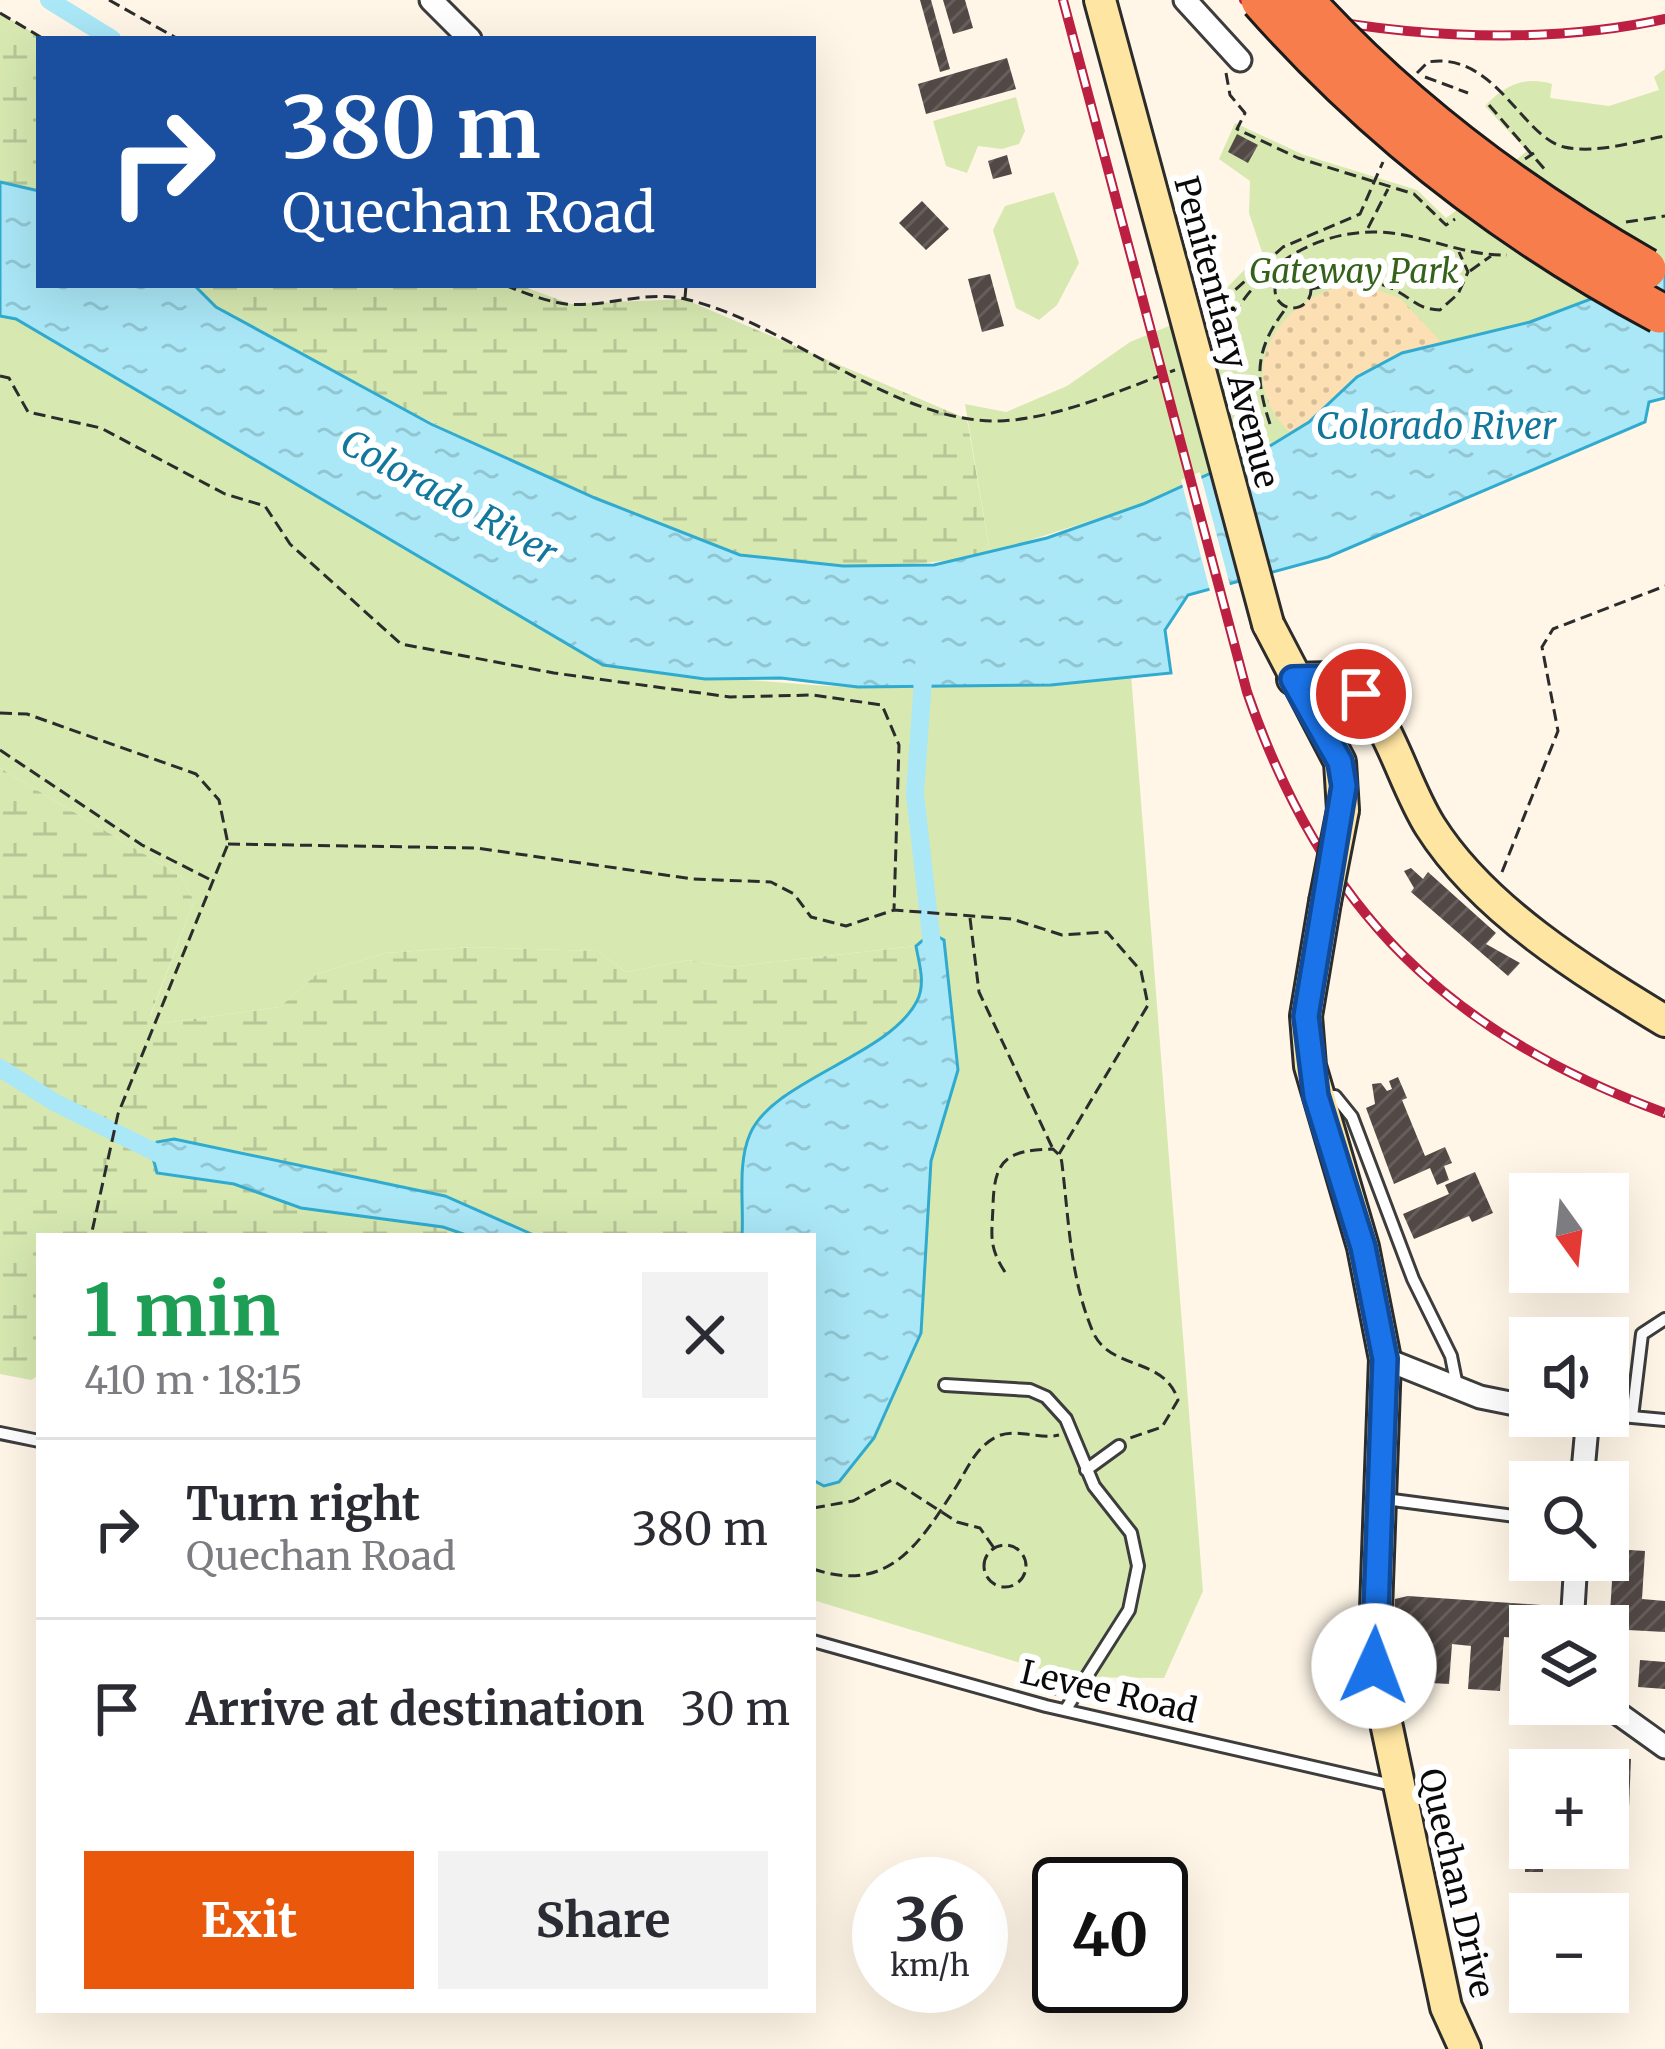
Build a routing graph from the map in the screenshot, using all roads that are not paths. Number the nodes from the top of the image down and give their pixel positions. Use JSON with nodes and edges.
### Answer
{"nodes":[{"id":1,"x":431,"y":0,"type":"edge"},
{"id":2,"x":1100,"y":0,"type":"edge"},
{"id":3,"x":1185,"y":0,"type":"edge"},
{"id":4,"x":1261,"y":0,"type":"edge"},
{"id":5,"x":1303,"y":0,"type":"edge"},
{"id":6,"x":467,"y":36,"type":"edge"},
{"id":7,"x":1232,"y":65,"type":"road end"},
{"id":8,"x":1646,"y":269,"type":"dead end"},
{"id":9,"x":1660,"y":313,"type":"dead end"},
{"id":10,"x":1293,"y":679,"type":"junction"},
{"id":11,"x":1665,"y":1021,"type":"edge"},
{"id":12,"x":1316,"y":1096,"type":"junction"},
{"id":13,"x":1665,"y":1319,"type":"edge"},
{"id":14,"x":1385,"y":1359,"type":"junction"},
{"id":15,"x":945,"y":1385,"type":"dead end"},
{"id":16,"x":1457,"y":1390,"type":"junction"},
{"id":17,"x":1509,"y":1402,"type":"edge"},
{"id":18,"x":1629,"y":1417,"type":"edge"},
{"id":19,"x":1632,"y":1417,"type":"junction"},
{"id":20,"x":1665,"y":1420,"type":"edge"},
{"id":21,"x":0,"y":1433,"type":"edge"},
{"id":22,"x":36,"y":1440,"type":"edge"},
{"id":23,"x":1121,"y":1444,"type":"road end"},
{"id":24,"x":1086,"y":1470,"type":"junction"},
{"id":25,"x":1379,"y":1498,"type":"junction"},
{"id":26,"x":1509,"y":1515,"type":"edge"},
{"id":27,"x":816,"y":1642,"type":"edge"},
{"id":28,"x":1066,"y":1709,"type":"junction"},
{"id":29,"x":1629,"y":1721,"type":"edge"},
{"id":30,"x":1665,"y":1747,"type":"edge"},
{"id":31,"x":1395,"y":1786,"type":"junction"},
{"id":32,"x":1465,"y":2049,"type":"edge"}],
"edges":[{"from":1,"to":6,"type":"street"},
{"from":2,"to":10,"type":"street","name":"Penitentiary Avenue","bridge":true},
{"from":3,"to":7,"type":"street"},
{"from":4,"to":9,"type":"highway","bridge":true},
{"from":5,"to":8,"type":"highway","bridge":true},
{"from":10,"to":11,"type":"street"},
{"from":10,"to":12,"type":"street","name":"Quechan Drive","bridge":true},
{"from":12,"to":14,"type":"street","name":"Quechan Drive"},
{"from":12,"to":16,"type":"lane"},
{"from":13,"to":19,"type":"lane"},
{"from":14,"to":16,"type":"street"},
{"from":14,"to":25,"type":"street","name":"Quechan Drive"},
{"from":15,"to":24,"type":"lane"},
{"from":16,"to":17,"type":"street"},
{"from":18,"to":19,"type":"lane"},
{"from":19,"to":20,"type":"lane"},
{"from":21,"to":22,"type":"lane"},
{"from":23,"to":24,"type":"lane"},
{"from":24,"to":28,"type":"lane"},
{"from":25,"to":26,"type":"lane"},
{"from":25,"to":31,"type":"street","name":"Quechan Drive"},
{"from":27,"to":28,"type":"lane","name":"Levee Road"},
{"from":28,"to":31,"type":"lane","name":"Levee Road"},
{"from":29,"to":30,"type":"street"},
{"from":31,"to":32,"type":"street","name":"Quechan Drive"}]}
